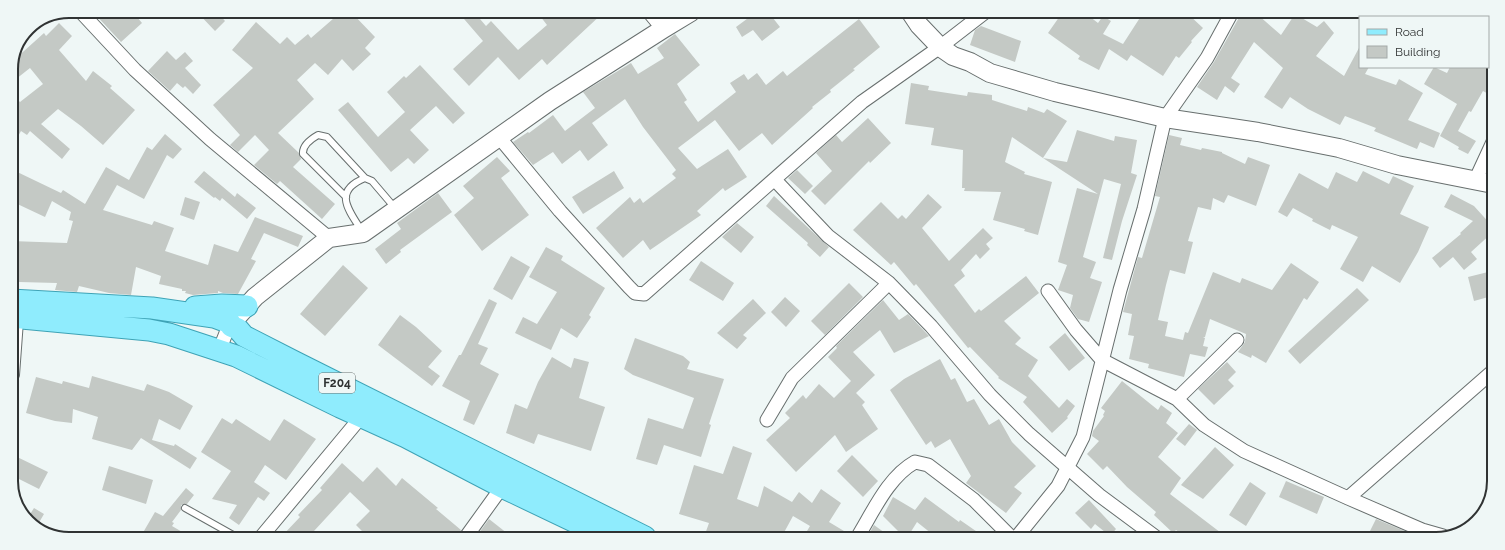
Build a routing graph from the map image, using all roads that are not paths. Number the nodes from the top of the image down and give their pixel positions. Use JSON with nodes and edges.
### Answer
{"nodes":[{"id":1,"x":86,"y":18,"type":"edge"},
{"id":2,"x":655,"y":18,"type":"edge"},
{"id":3,"x":682,"y":18,"type":"edge"},
{"id":4,"x":914,"y":18,"type":"edge"},
{"id":5,"x":978,"y":18,"type":"edge"},
{"id":6,"x":1229,"y":18,"type":"edge"},
{"id":7,"x":663,"y":29,"type":"junction"},
{"id":8,"x":940,"y":47,"type":"junction"},
{"id":9,"x":1165,"y":118,"type":"junction"},
{"id":10,"x":499,"y":138,"type":"junction"},
{"id":11,"x":1487,"y":155,"type":"edge"},
{"id":12,"x":365,"y":178,"type":"junction"},
{"id":13,"x":775,"y":180,"type":"junction"},
{"id":14,"x":1475,"y":181,"type":"junction"},
{"id":15,"x":1487,"y":183,"type":"edge"},
{"id":16,"x":346,"y":197,"type":"junction"},
{"id":17,"x":396,"y":210,"type":"junction"},
{"id":18,"x":363,"y":233,"type":"junction"},
{"id":19,"x":329,"y":238,"type":"junction"},
{"id":20,"x":889,"y":283,"type":"junction"},
{"id":21,"x":1048,"y":291,"type":"dead end"},
{"id":22,"x":251,"y":302,"type":"junction"},
{"id":23,"x":152,"y":308,"type":"junction"},
{"id":24,"x":18,"y":311,"type":"edge"},
{"id":25,"x":18,"y":312,"type":"edge"},
{"id":26,"x":237,"y":330,"type":"junction"},
{"id":27,"x":1237,"y":340,"type":"dead end"},
{"id":28,"x":218,"y":351,"type":"junction"},
{"id":29,"x":1102,"y":360,"type":"junction"},
{"id":30,"x":1487,"y":376,"type":"edge"},
{"id":31,"x":1177,"y":399,"type":"junction"},
{"id":32,"x":361,"y":417,"type":"junction"},
{"id":33,"x":767,"y":420,"type":"dead end"},
{"id":34,"x":1068,"y":467,"type":"junction"},
{"id":35,"x":502,"y":487,"type":"junction"},
{"id":36,"x":1348,"y":498,"type":"junction"},
{"id":37,"x":186,"y":508,"type":"dead end"},
{"id":38,"x":228,"y":532,"type":"edge"},
{"id":39,"x":265,"y":532,"type":"edge"},
{"id":40,"x":470,"y":532,"type":"edge"},
{"id":41,"x":597,"y":532,"type":"edge"},
{"id":42,"x":635,"y":532,"type":"edge"},
{"id":43,"x":861,"y":532,"type":"edge"},
{"id":44,"x":1006,"y":532,"type":"edge"},
{"id":45,"x":1021,"y":532,"type":"edge"},
{"id":46,"x":1149,"y":532,"type":"edge"},
{"id":47,"x":1429,"y":532,"type":"edge"}],
"edges":[{"from":1,"to":19,"type":"street"},
{"from":2,"to":7,"type":"street"},
{"from":3,"to":7,"type":"street"},
{"from":4,"to":8,"type":"street"},
{"from":5,"to":8,"type":"street"},
{"from":6,"to":9,"type":"street"},
{"from":7,"to":10,"type":"street"},
{"from":8,"to":9,"type":"street"},
{"from":8,"to":13,"type":"street"},
{"from":9,"to":14,"type":"street"},
{"from":9,"to":29,"type":"street"},
{"from":10,"to":13,"type":"street"},
{"from":10,"to":17,"type":"street"},
{"from":11,"to":14,"type":"street"},
{"from":12,"to":16,"type":"lane"},
{"from":12,"to":16,"type":"lane"},
{"from":12,"to":17,"type":"lane"},
{"from":13,"to":20,"type":"street"},
{"from":14,"to":15,"type":"street"},
{"from":16,"to":18,"type":"lane"},
{"from":17,"to":18,"type":"street"},
{"from":18,"to":19,"type":"street"},
{"from":19,"to":22,"type":"street"},
{"from":20,"to":33,"type":"street"},
{"from":20,"to":34,"type":"street"},
{"from":21,"to":29,"type":"street"},
{"from":22,"to":23,"type":"main road"},
{"from":22,"to":26,"type":"main road"},
{"from":23,"to":24,"type":"main road","number":"F204"},
{"from":23,"to":26,"type":"main road","number":"F204"},
{"from":25,"to":28,"type":"main road","number":"F204"},
{"from":26,"to":28,"type":"street"},
{"from":26,"to":42,"type":"main road","number":"F204"},
{"from":27,"to":31,"type":"street"},
{"from":28,"to":32,"type":"main road","number":"F204"},
{"from":29,"to":31,"type":"street"},
{"from":29,"to":34,"type":"street"},
{"from":30,"to":36,"type":"street"},
{"from":31,"to":36,"type":"street"},
{"from":32,"to":35,"type":"main road","number":"F204"},
{"from":32,"to":39,"type":"street"},
{"from":34,"to":45,"type":"street"},
{"from":34,"to":46,"type":"street"},
{"from":35,"to":40,"type":"street"},
{"from":35,"to":41,"type":"main road","number":"F204"},
{"from":36,"to":47,"type":"street"},
{"from":37,"to":38,"type":"lane"},
{"from":43,"to":44,"type":"street"}]}
